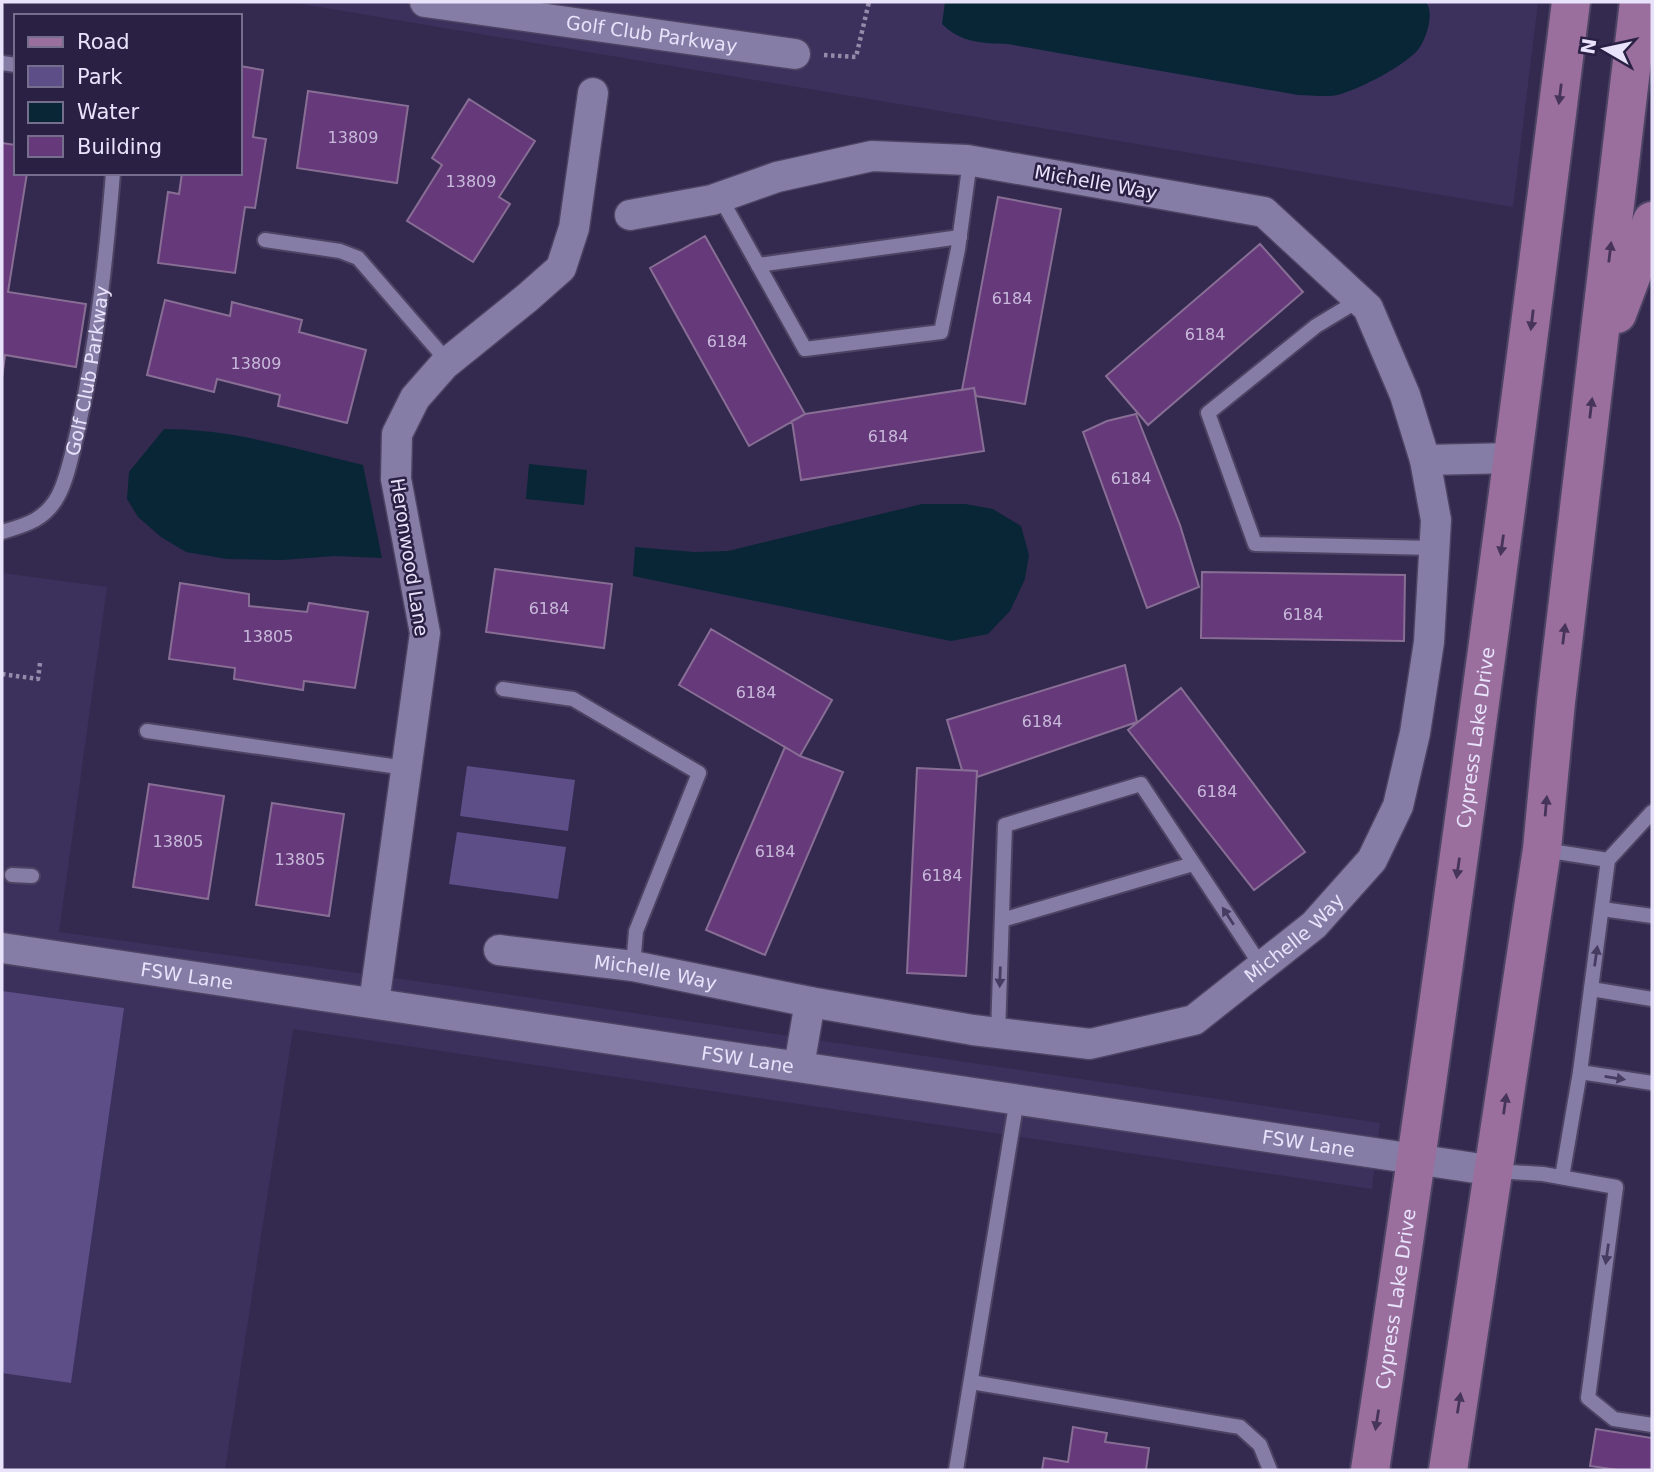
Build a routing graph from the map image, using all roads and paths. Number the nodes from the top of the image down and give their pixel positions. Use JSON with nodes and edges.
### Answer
{"nodes":[{"id":1,"x":425,"y":2,"type":"edge"},
{"id":2,"x":869,"y":2,"type":"edge"},
{"id":3,"x":1571,"y":2,"type":"edge"},
{"id":4,"x":1639,"y":2,"type":"edge"},
{"id":5,"x":795,"y":54,"type":"joint"},
{"id":6,"x":593,"y":93,"type":"dead end"},
{"id":7,"x":970,"y":161,"type":"junction"},
{"id":8,"x":113,"y":175,"type":"edge"},
{"id":9,"x":720,"y":197,"type":"junction"},
{"id":10,"x":630,"y":215,"type":"dead end"},
{"id":11,"x":1652,"y":221,"type":"edge"},
{"id":12,"x":960,"y":237,"type":"junction"},
{"id":13,"x":265,"y":240,"type":"dead end"},
{"id":14,"x":758,"y":265,"type":"junction"},
{"id":15,"x":1359,"y":300,"type":"junction"},
{"id":16,"x":448,"y":362,"type":"junction"},
{"id":17,"x":1596,"y":369,"type":"junction"},
{"id":18,"x":1514,"y":458,"type":"junction"},
{"id":19,"x":1425,"y":460,"type":"junction"},
{"id":20,"x":2,"y":532,"type":"edge"},
{"id":21,"x":1434,"y":548,"type":"junction"},
{"id":22,"x":40,"y":663,"type":"dead end"},
{"id":23,"x":2,"y":674,"type":"edge"},
{"id":24,"x":503,"y":690,"type":"dead end"},
{"id":25,"x":146,"y":731,"type":"dead end"},
{"id":26,"x":407,"y":768,"type":"junction"},
{"id":27,"x":1652,"y":812,"type":"edge"},
{"id":28,"x":1636,"y":830,"type":"junction"},
{"id":29,"x":1652,"y":833,"type":"edge"},
{"id":30,"x":1542,"y":849,"type":"junction"},
{"id":31,"x":1608,"y":860,"type":"junction"},
{"id":32,"x":1193,"y":864,"type":"junction"},
{"id":33,"x":12,"y":875,"type":"dead end"},
{"id":34,"x":32,"y":876,"type":"dead end"},
{"id":35,"x":1602,"y":909,"type":"junction"},
{"id":36,"x":1652,"y":916,"type":"edge"},
{"id":37,"x":1002,"y":920,"type":"junction"},
{"id":38,"x":2,"y":948,"type":"edge"},
{"id":39,"x":499,"y":950,"type":"dead end"},
{"id":40,"x":633,"y":966,"type":"junction"},
{"id":41,"x":1262,"y":967,"type":"junction"},
{"id":42,"x":1591,"y":989,"type":"junction"},
{"id":43,"x":1652,"y":999,"type":"edge"},
{"id":44,"x":810,"y":1002,"type":"junction"},
{"id":45,"x":374,"y":1003,"type":"junction"},
{"id":46,"x":998,"y":1033,"type":"junction"},
{"id":47,"x":799,"y":1066,"type":"junction"},
{"id":48,"x":1580,"y":1072,"type":"junction"},
{"id":49,"x":1652,"y":1083,"type":"edge"},
{"id":50,"x":1017,"y":1099,"type":"junction"},
{"id":51,"x":1417,"y":1159,"type":"junction"},
{"id":52,"x":1495,"y":1171,"type":"junction"},
{"id":53,"x":1562,"y":1177,"type":"junction"},
{"id":54,"x":971,"y":1382,"type":"junction"},
{"id":55,"x":1652,"y":1425,"type":"edge"},
{"id":56,"x":956,"y":1470,"type":"edge"},
{"id":57,"x":1270,"y":1470,"type":"edge"},
{"id":58,"x":1370,"y":1470,"type":"edge"},
{"id":59,"x":1448,"y":1470,"type":"edge"}],
"edges":[{"from":1,"to":5,"type":"street","name":"Golf Club Parkway"},
{"from":2,"to":5,"type":"path"},
{"from":3,"to":18,"type":"main road","name":"Cypress Lake Drive","one_way":true},
{"from":17,"to":4,"type":"main road","one_way":true},
{"from":6,"to":16,"type":"street","name":"Heronwood Lane"},
{"from":7,"to":9,"type":"street","name":"Michelle Way"},
{"from":7,"to":12,"type":"lane"},
{"from":7,"to":15,"type":"street","name":"Michelle Way"},
{"from":8,"to":20,"type":"lane","name":"Golf Club Parkway"},
{"from":9,"to":10,"type":"street","name":"Michelle Way"},
{"from":9,"to":14,"type":"lane"},
{"from":11,"to":17,"type":"main road"},
{"from":12,"to":14,"type":"lane"},
{"from":12,"to":14,"type":"lane"},
{"from":13,"to":16,"type":"lane"},
{"from":15,"to":19,"type":"street","name":"Michelle Way"},
{"from":15,"to":21,"type":"lane"},
{"from":16,"to":26,"type":"street","name":"Heronwood Lane"},
{"from":30,"to":17,"type":"main road","one_way":true},
{"from":18,"to":19,"type":"street"},
{"from":18,"to":51,"type":"main road","name":"Cypress Lake Drive","one_way":true},
{"from":19,"to":21,"type":"street","name":"Michelle Way"},
{"from":21,"to":41,"type":"street","name":"Michelle Way"},
{"from":22,"to":23,"type":"path"},
{"from":24,"to":40,"type":"lane"},
{"from":25,"to":26,"type":"lane"},
{"from":26,"to":45,"type":"street","name":"Heronwood Lane"},
{"from":27,"to":28,"type":"lane"},
{"from":28,"to":29,"type":"lane"},
{"from":28,"to":31,"type":"lane"},
{"from":30,"to":31,"type":"lane"},
{"from":52,"to":30,"type":"main road","one_way":true},
{"from":31,"to":35,"type":"lane"},
{"from":32,"to":37,"type":"lane"},
{"from":32,"to":37,"type":"lane"},
{"from":41,"to":32,"type":"lane","one_way":true},
{"from":33,"to":34,"type":"lane"},
{"from":35,"to":36,"type":"lane"},
{"from":42,"to":35,"type":"lane","one_way":true},
{"from":37,"to":46,"type":"lane","one_way":true},
{"from":38,"to":45,"type":"street","name":"FSW Lane"},
{"from":39,"to":40,"type":"street","name":"Michelle Way"},
{"from":40,"to":44,"type":"street","name":"Michelle Way"},
{"from":41,"to":46,"type":"street","name":"Michelle Way"},
{"from":42,"to":43,"type":"lane"},
{"from":42,"to":48,"type":"lane"},
{"from":44,"to":46,"type":"street","name":"Michelle Way"},
{"from":44,"to":47,"type":"street"},
{"from":45,"to":47,"type":"street","name":"FSW Lane"},
{"from":47,"to":50,"type":"street","name":"FSW Lane"},
{"from":48,"to":49,"type":"lane","one_way":true},
{"from":48,"to":53,"type":"lane"},
{"from":50,"to":51,"type":"street","name":"FSW Lane"},
{"from":50,"to":54,"type":"lane"},
{"from":51,"to":52,"type":"street","name":"FSW Lane"},
{"from":51,"to":58,"type":"main road","name":"Cypress Lake Drive","one_way":true},
{"from":52,"to":53,"type":"lane"},
{"from":59,"to":52,"type":"main road","one_way":true},
{"from":53,"to":55,"type":"lane","one_way":true},
{"from":54,"to":56,"type":"lane"},
{"from":54,"to":57,"type":"lane"}]}
